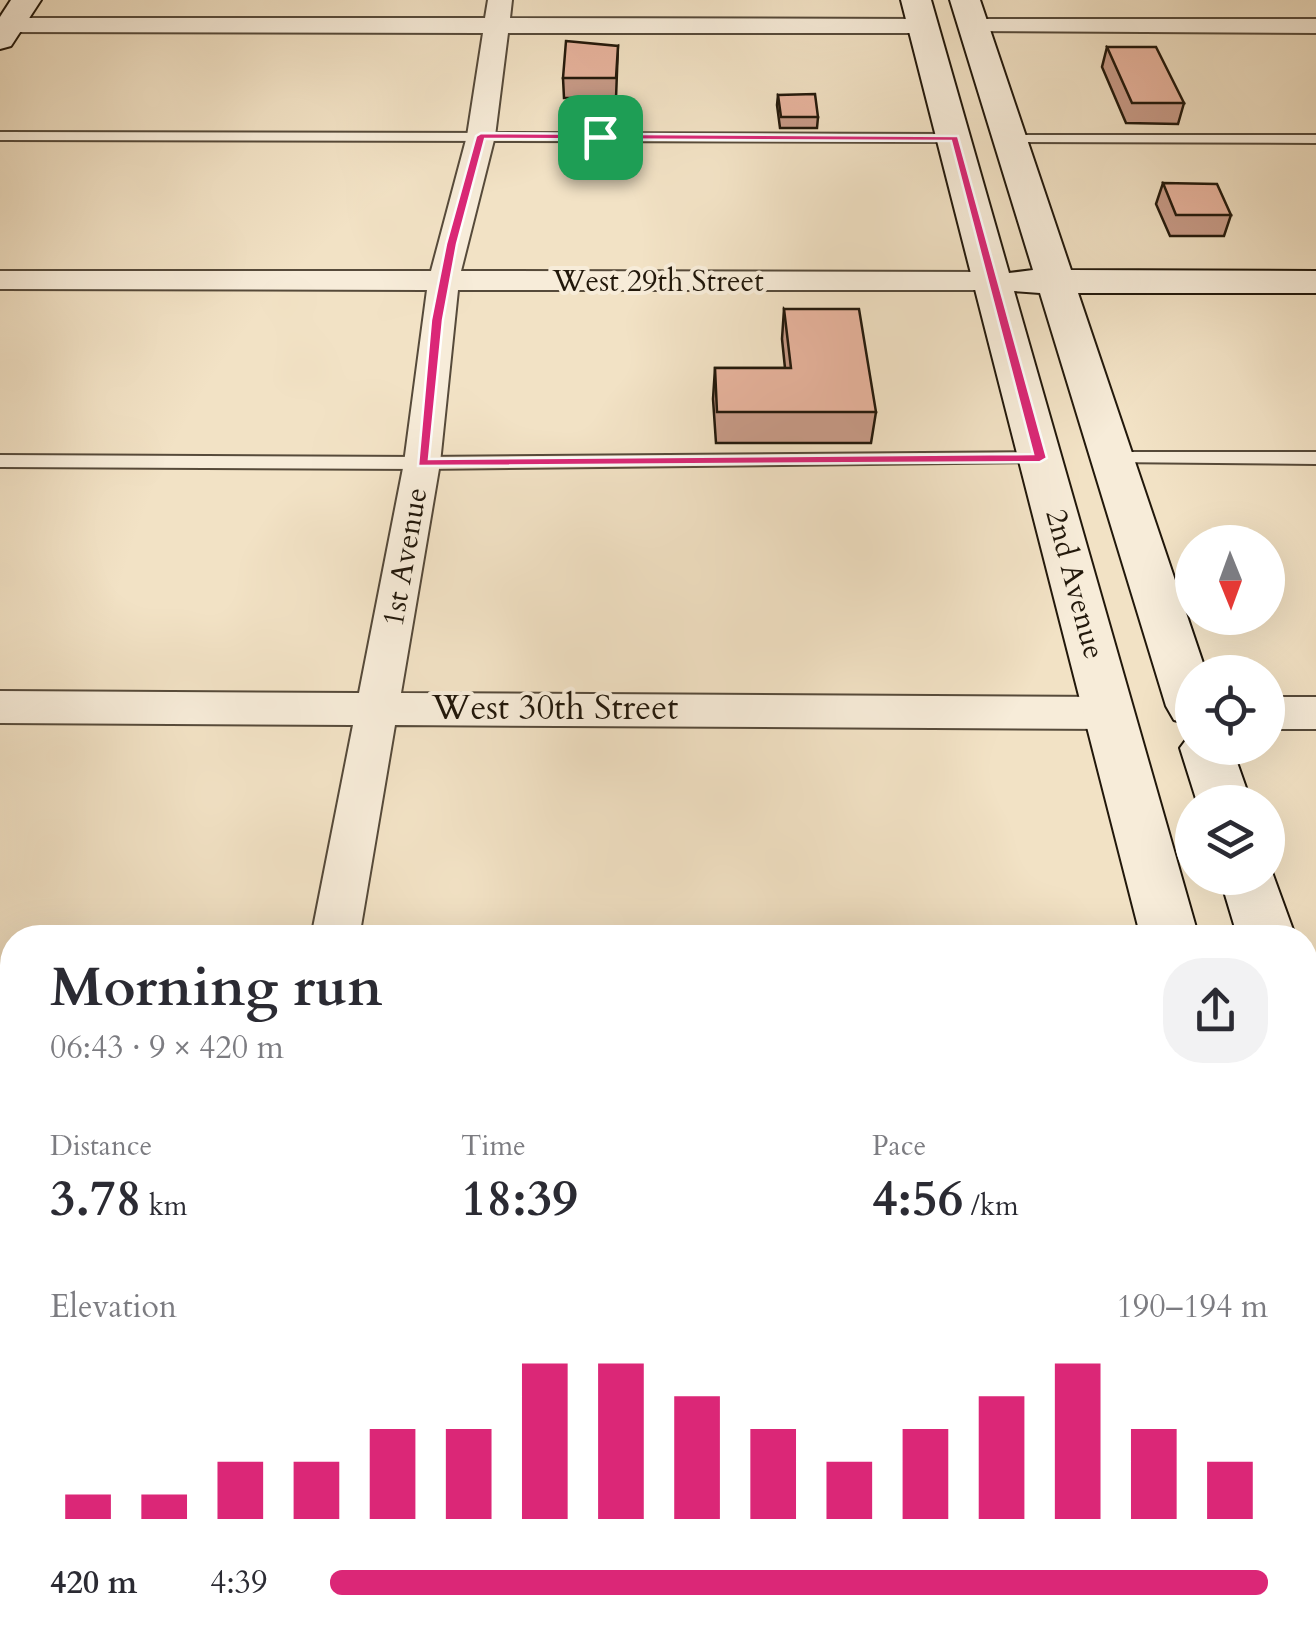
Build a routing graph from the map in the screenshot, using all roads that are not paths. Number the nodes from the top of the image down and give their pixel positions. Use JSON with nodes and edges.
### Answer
{"nodes":[{"id":1,"x":499,"y":13,"type":"edge"},
{"id":2,"x":920,"y":13,"type":"edge"},
{"id":3,"x":969,"y":13,"type":"edge"},
{"id":4,"x":9,"y":23,"type":"edge"},
{"id":5,"x":1316,"y":26,"type":"edge"},
{"id":6,"x":0,"y":136,"type":"edge"},
{"id":7,"x":481,"y":136,"type":"junction"},
{"id":8,"x":955,"y":138,"type":"junction"},
{"id":9,"x":1010,"y":138,"type":"junction"},
{"id":10,"x":1316,"y":139,"type":"edge"},
{"id":11,"x":0,"y":280,"type":"edge"},
{"id":12,"x":444,"y":280,"type":"junction"},
{"id":13,"x":993,"y":281,"type":"junction"},
{"id":14,"x":1056,"y":281,"type":"junction"},
{"id":15,"x":1316,"y":282,"type":"edge"},
{"id":16,"x":1040,"y":458,"type":"junction"},
{"id":17,"x":1112,"y":458,"type":"junction"},
{"id":18,"x":1316,"y":458,"type":"edge"},
{"id":19,"x":0,"y":461,"type":"edge"},
{"id":20,"x":422,"y":463,"type":"junction"},
{"id":21,"x":1176,"y":655,"type":"edge"},
{"id":22,"x":0,"y":707,"type":"edge"},
{"id":23,"x":378,"y":707,"type":"junction"},
{"id":24,"x":1110,"y":713,"type":"junction"},
{"id":25,"x":1285,"y":713,"type":"edge"},
{"id":26,"x":1316,"y":713,"type":"edge"},
{"id":27,"x":1253,"y":895,"type":"edge"},
{"id":28,"x":337,"y":925,"type":"edge"},
{"id":29,"x":1167,"y":925,"type":"edge"},
{"id":30,"x":1263,"y":925,"type":"edge"}],
"edges":[{"from":1,"to":2,"type":"street"},
{"from":1,"to":4,"type":"street"},
{"from":1,"to":7,"type":"street","name":"1st Avenue"},
{"from":2,"to":8,"type":"main road","name":"2nd Avenue"},
{"from":3,"to":5,"type":"street"},
{"from":3,"to":9,"type":"main road"},
{"from":6,"to":7,"type":"lane"},
{"from":7,"to":8,"type":"lane"},
{"from":7,"to":12,"type":"street","name":"1st Avenue"},
{"from":8,"to":13,"type":"main road","name":"2nd Avenue"},
{"from":9,"to":10,"type":"lane"},
{"from":9,"to":14,"type":"main road"},
{"from":11,"to":12,"type":"street","name":"West 29th Street"},
{"from":12,"to":13,"type":"street","name":"West 29th Street"},
{"from":12,"to":20,"type":"street","name":"1st Avenue"},
{"from":13,"to":14,"type":"main road","name":"West 29th Street"},
{"from":13,"to":16,"type":"main road","name":"2nd Avenue"},
{"from":14,"to":15,"type":"main road","name":"West 29th Street"},
{"from":14,"to":17,"type":"main road"},
{"from":16,"to":20,"type":"lane"},
{"from":16,"to":24,"type":"main road","name":"2nd Avenue"},
{"from":17,"to":18,"type":"lane"},
{"from":17,"to":21,"type":"main road"},
{"from":19,"to":20,"type":"lane"},
{"from":20,"to":23,"type":"street","name":"1st Avenue"},
{"from":22,"to":23,"type":"street","name":"West 30th Street"},
{"from":23,"to":24,"type":"street","name":"West 30th Street"},
{"from":23,"to":28,"type":"street","name":"1st Avenue"},
{"from":24,"to":29,"type":"main road","name":"2nd Avenue"},
{"from":25,"to":26,"type":"street"},
{"from":27,"to":30,"type":"main road"}]}
